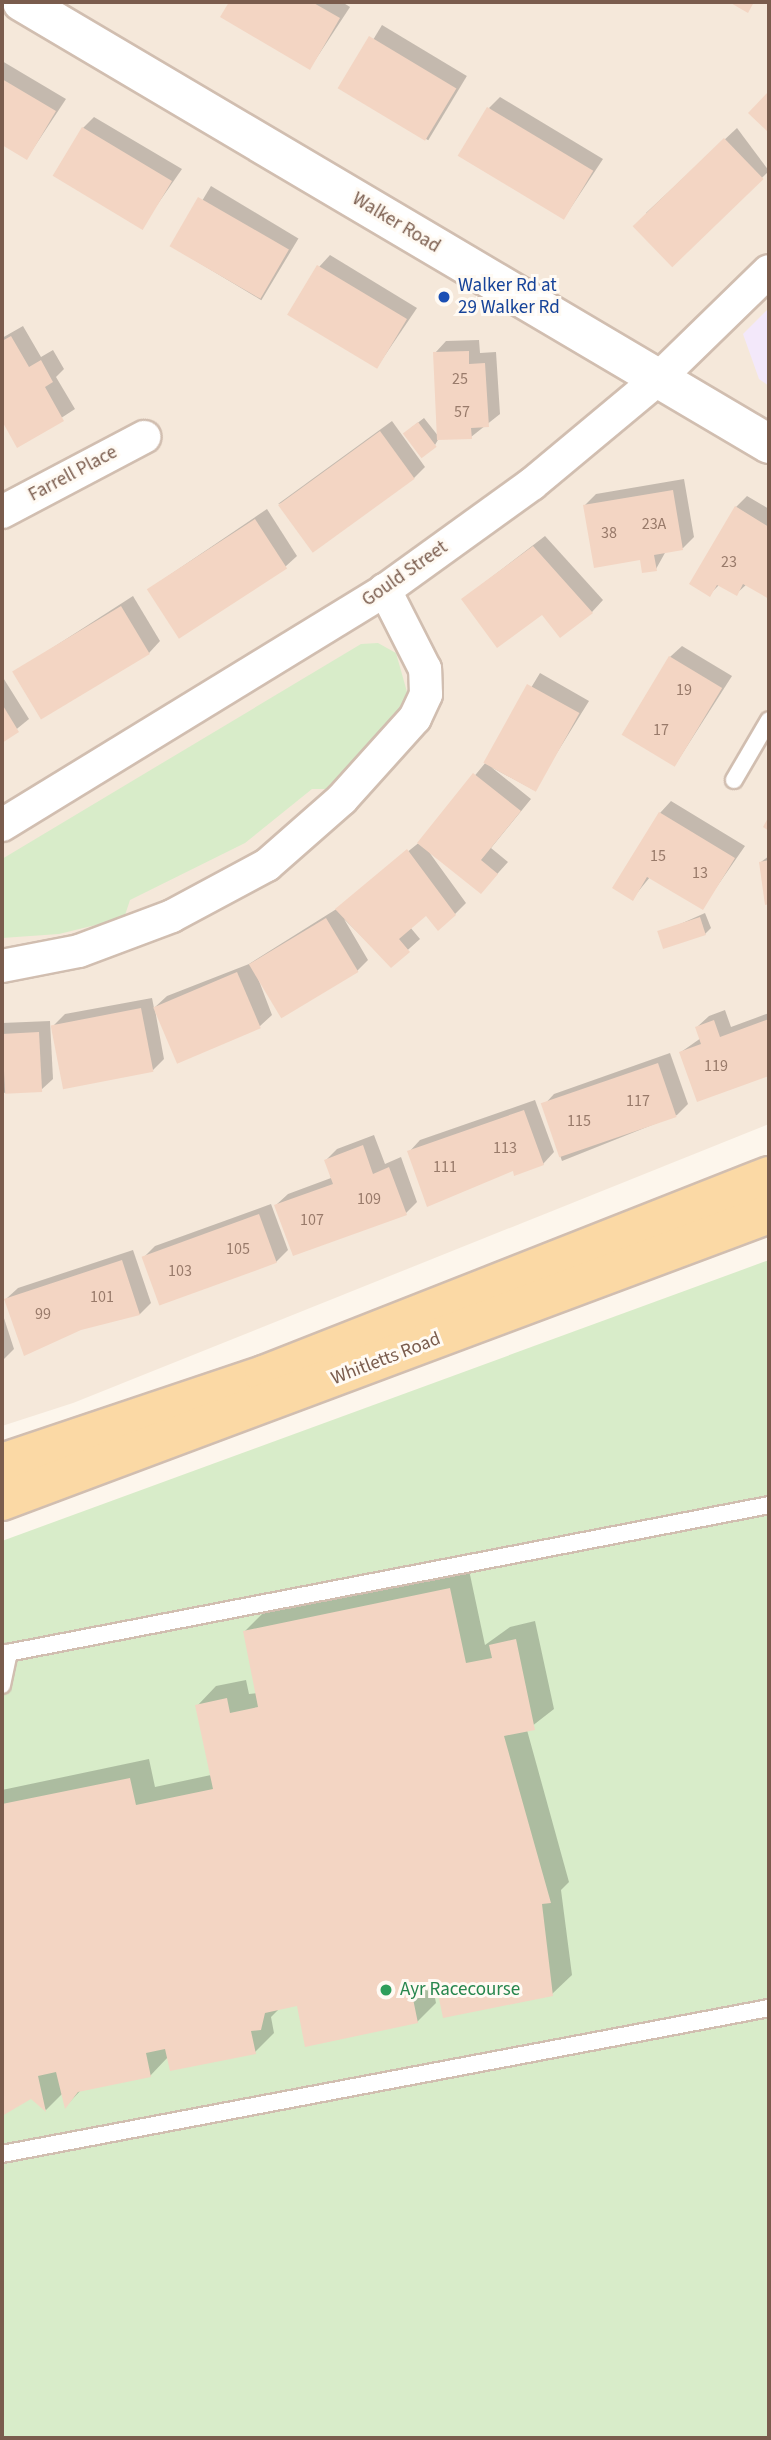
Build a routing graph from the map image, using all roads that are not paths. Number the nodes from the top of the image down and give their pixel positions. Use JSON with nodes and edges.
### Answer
{"nodes":[{"id":1,"x":22,"y":2,"type":"edge"},
{"id":2,"x":769,"y":271,"type":"edge"},
{"id":3,"x":659,"y":378,"type":"junction"},
{"id":4,"x":144,"y":437,"type":"dead end"},
{"id":5,"x":769,"y":444,"type":"edge"},
{"id":6,"x":2,"y":512,"type":"edge"},
{"id":7,"x":385,"y":590,"type":"junction"},
{"id":8,"x":769,"y":720,"type":"edge"},
{"id":9,"x":734,"y":780,"type":"dead end"},
{"id":10,"x":2,"y":825,"type":"edge"},
{"id":11,"x":2,"y":966,"type":"edge"},
{"id":12,"x":769,"y":1176,"type":"edge"},
{"id":13,"x":769,"y":1214,"type":"edge"},
{"id":14,"x":2,"y":1463,"type":"edge"},
{"id":15,"x":2,"y":1501,"type":"edge"},
{"id":16,"x":769,"y":1505,"type":"edge"},
{"id":17,"x":6,"y":1654,"type":"edge"},
{"id":18,"x":2,"y":1685,"type":"edge"},
{"id":19,"x":769,"y":2008,"type":"edge"},
{"id":20,"x":2,"y":2154,"type":"edge"}],
"edges":[{"from":1,"to":3,"type":"street","name":"Walker Road"},
{"from":2,"to":3,"type":"street","name":"Gould Street"},
{"from":3,"to":5,"type":"street","name":"Walker Road"},
{"from":3,"to":7,"type":"street","name":"Gould Street"},
{"from":4,"to":6,"type":"street","name":"Farrell Place"},
{"from":7,"to":10,"type":"street","name":"Gould Street"},
{"from":7,"to":11,"type":"street"},
{"from":8,"to":9,"type":"lane"},
{"from":12,"to":14,"type":"main road","name":"Whitletts Road"},
{"from":13,"to":15,"type":"main road","name":"Whitletts Road"},
{"from":16,"to":17,"type":"lane"},
{"from":17,"to":18,"type":"lane"},
{"from":19,"to":20,"type":"lane"}]}
